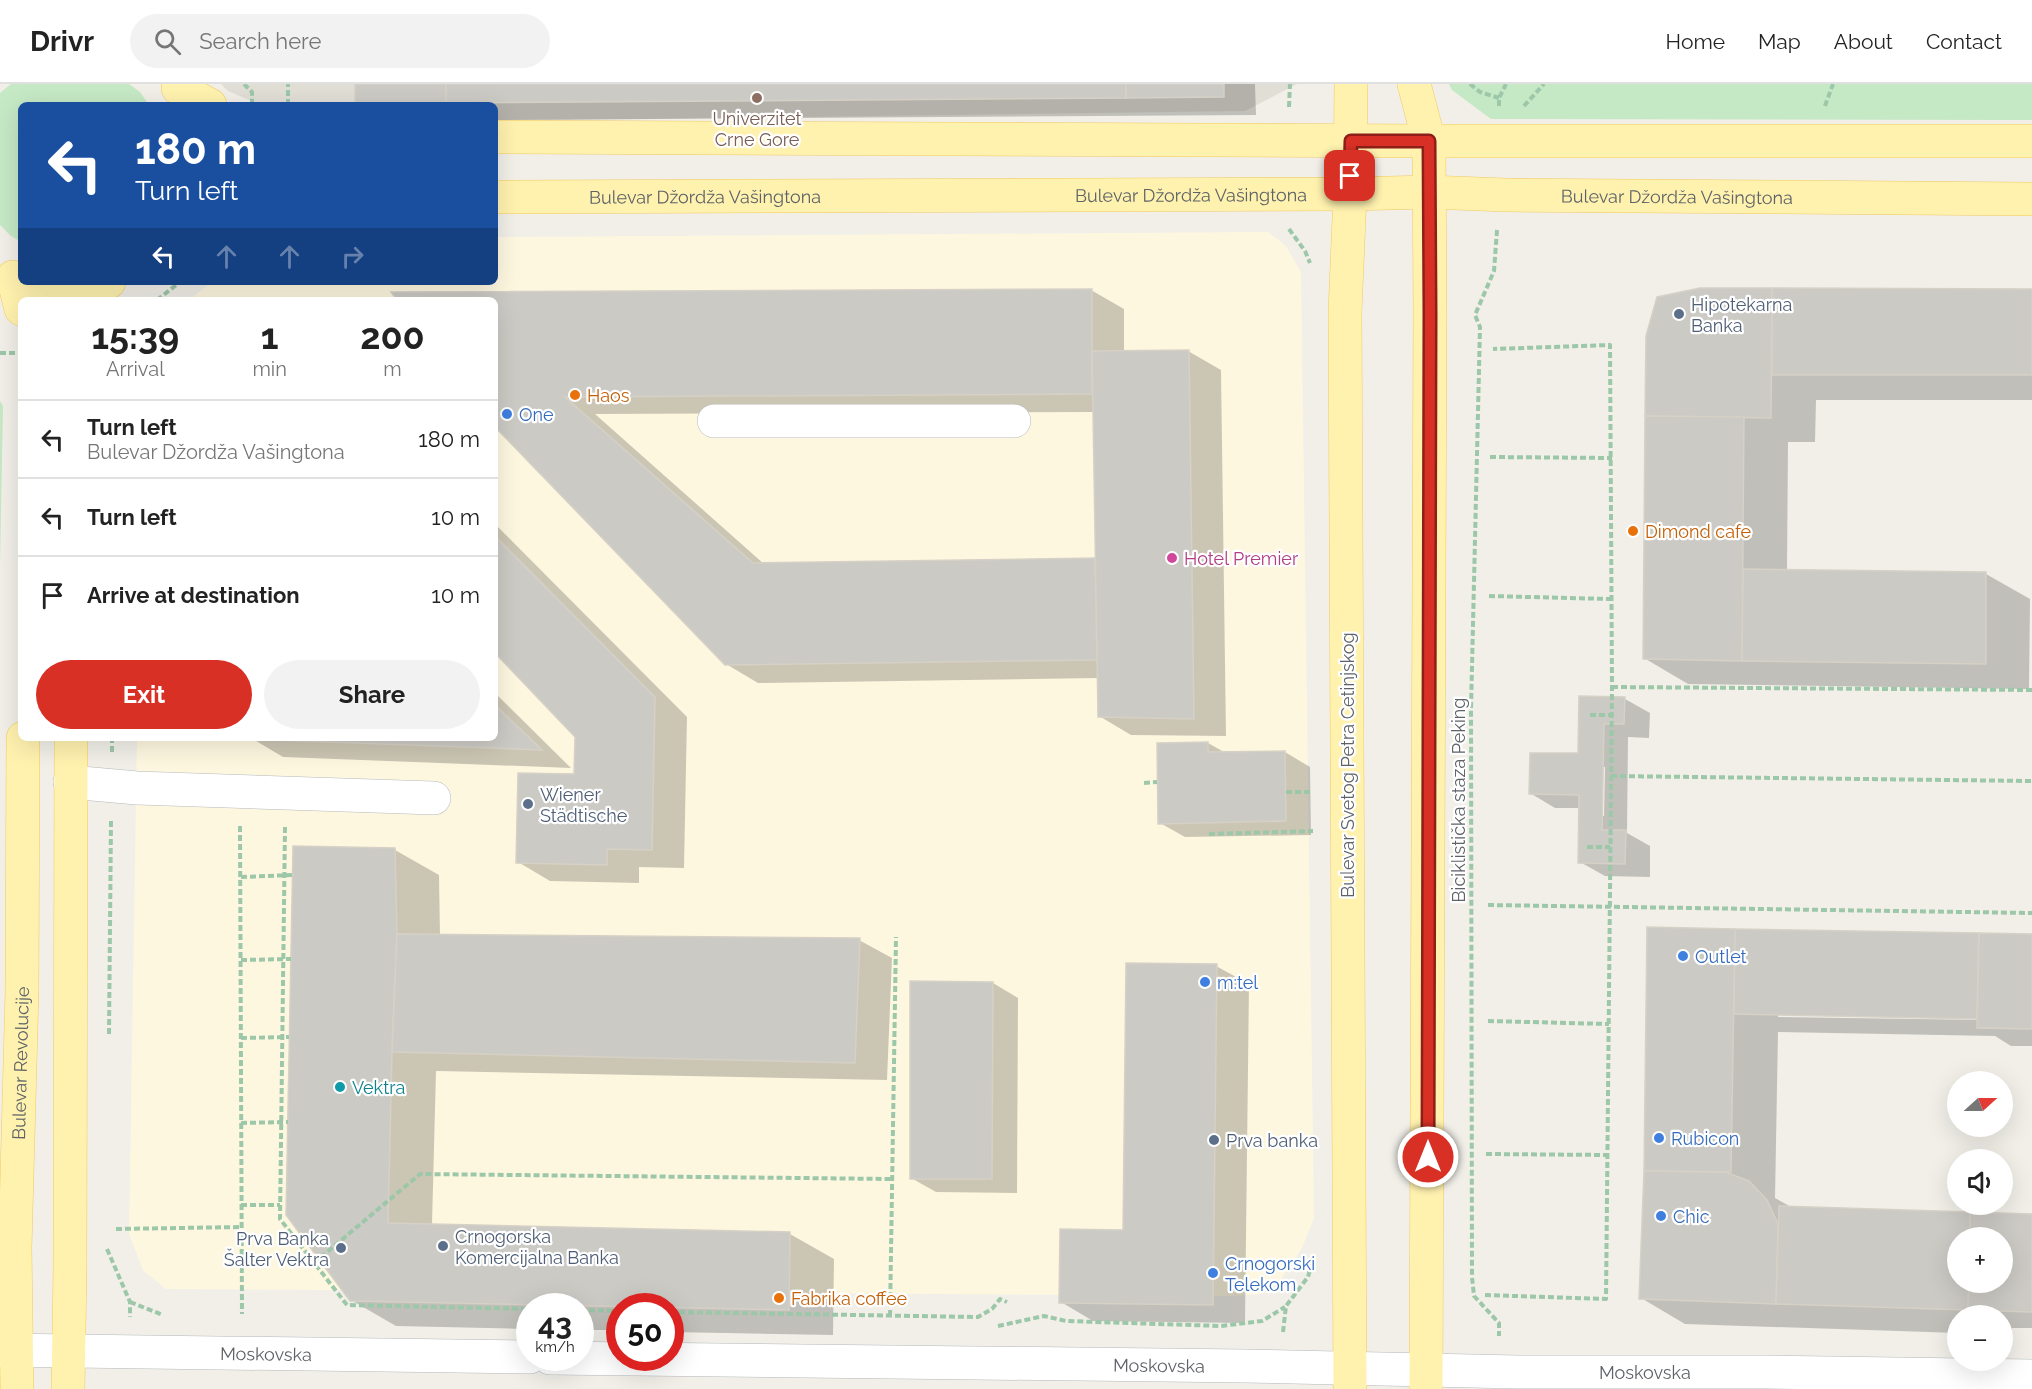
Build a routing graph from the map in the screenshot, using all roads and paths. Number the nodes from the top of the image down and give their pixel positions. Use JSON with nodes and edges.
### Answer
{"nodes":[{"id":1,"x":244,"y":84,"type":"edge"},
{"id":2,"x":288,"y":84,"type":"edge"},
{"id":3,"x":1351,"y":84,"type":"edge"},
{"id":4,"x":1414,"y":84,"type":"edge"},
{"id":5,"x":1470,"y":84,"type":"edge"},
{"id":6,"x":1506,"y":84,"type":"edge"},
{"id":7,"x":1544,"y":84,"type":"edge"},
{"id":8,"x":1833,"y":84,"type":"edge"},
{"id":9,"x":180,"y":92,"type":"edge"},
{"id":10,"x":203,"y":102,"type":"edge"},
{"id":11,"x":252,"y":102,"type":"edge"},
{"id":12,"x":288,"y":102,"type":"edge"},
{"id":13,"x":1825,"y":106,"type":"dead end"},
{"id":14,"x":1521,"y":110,"type":"dead end"},
{"id":15,"x":498,"y":137,"type":"edge"},
{"id":16,"x":1351,"y":141,"type":"junction"},
{"id":17,"x":1429,"y":141,"type":"junction"},
{"id":18,"x":2032,"y":141,"type":"edge"},
{"id":19,"x":1428,"y":192,"type":"junction"},
{"id":20,"x":1350,"y":194,"type":"junction"},
{"id":21,"x":498,"y":197,"type":"edge"},
{"id":22,"x":2032,"y":199,"type":"edge"},
{"id":23,"x":1494,"y":271,"type":"dead end"},
{"id":24,"x":15,"y":277,"type":"edge"},
{"id":25,"x":45,"y":285,"type":"edge"},
{"id":26,"x":96,"y":285,"type":"edge"},
{"id":27,"x":176,"y":285,"type":"edge"},
{"id":28,"x":19,"y":297,"type":"edge"},
{"id":29,"x":162,"y":297,"type":"edge"},
{"id":30,"x":1493,"y":349,"type":"dead end"},
{"id":31,"x":0,"y":353,"type":"edge"},
{"id":32,"x":18,"y":353,"type":"edge"},
{"id":33,"x":714,"y":421,"type":"dead end"},
{"id":34,"x":1014,"y":421,"type":"dead end"},
{"id":35,"x":1490,"y":457,"type":"dead end"},
{"id":36,"x":1612,"y":458,"type":"junction"},
{"id":37,"x":1489,"y":596,"type":"dead end"},
{"id":38,"x":1610,"y":599,"type":"junction"},
{"id":39,"x":1612,"y":687,"type":"junction"},
{"id":40,"x":2032,"y":690,"type":"edge"},
{"id":41,"x":1590,"y":715,"type":"dead end"},
{"id":42,"x":1612,"y":715,"type":"junction"},
{"id":43,"x":23,"y":741,"type":"edge"},
{"id":44,"x":71,"y":741,"type":"edge"},
{"id":45,"x":112,"y":741,"type":"edge"},
{"id":46,"x":1611,"y":776,"type":"junction"},
{"id":47,"x":2032,"y":781,"type":"edge"},
{"id":48,"x":70,"y":782,"type":"junction"},
{"id":49,"x":1157,"y":782,"type":"dead end"},
{"id":50,"x":1144,"y":783,"type":"dead end"},
{"id":51,"x":111,"y":786,"type":"junction"},
{"id":52,"x":240,"y":791,"type":"junction"},
{"id":53,"x":1286,"y":792,"type":"dead end"},
{"id":54,"x":1322,"y":792,"type":"dead end"},
{"id":55,"x":286,"y":793,"type":"junction"},
{"id":56,"x":434,"y":798,"type":"dead end"},
{"id":57,"x":1323,"y":831,"type":"dead end"},
{"id":58,"x":1209,"y":834,"type":"dead end"},
{"id":59,"x":1587,"y":846,"type":"dead end"},
{"id":60,"x":1610,"y":847,"type":"junction"},
{"id":61,"x":285,"y":875,"type":"junction"},
{"id":62,"x":293,"y":875,"type":"dead end"},
{"id":63,"x":241,"y":877,"type":"junction"},
{"id":64,"x":1488,"y":905,"type":"dead end"},
{"id":65,"x":1610,"y":907,"type":"junction"},
{"id":66,"x":2032,"y":914,"type":"edge"},
{"id":67,"x":896,"y":937,"type":"dead end"},
{"id":68,"x":241,"y":960,"type":"junction"},
{"id":69,"x":284,"y":960,"type":"junction"},
{"id":70,"x":291,"y":960,"type":"dead end"},
{"id":71,"x":1488,"y":1021,"type":"dead end"},
{"id":72,"x":1609,"y":1024,"type":"junction"},
{"id":73,"x":109,"y":1035,"type":"dead end"},
{"id":74,"x":289,"y":1037,"type":"dead end"},
{"id":75,"x":241,"y":1038,"type":"junction"},
{"id":76,"x":282,"y":1038,"type":"junction"},
{"id":77,"x":281,"y":1122,"type":"junction"},
{"id":78,"x":288,"y":1122,"type":"dead end"},
{"id":79,"x":241,"y":1123,"type":"junction"},
{"id":80,"x":1486,"y":1154,"type":"dead end"},
{"id":81,"x":1608,"y":1155,"type":"junction"},
{"id":82,"x":892,"y":1179,"type":"junction"},
{"id":83,"x":242,"y":1205,"type":"junction"},
{"id":84,"x":280,"y":1205,"type":"junction"},
{"id":85,"x":242,"y":1227,"type":"junction"},
{"id":86,"x":116,"y":1230,"type":"dead end"},
{"id":87,"x":107,"y":1249,"type":"dead end"},
{"id":88,"x":314,"y":1263,"type":"junction"},
{"id":89,"x":1485,"y":1295,"type":"dead end"},
{"id":90,"x":130,"y":1302,"type":"dead end"},
{"id":91,"x":1007,"y":1302,"type":"dead end"},
{"id":92,"x":1286,"y":1306,"type":"dead end"},
{"id":93,"x":516,"y":1309,"type":"edge"},
{"id":94,"x":684,"y":1312,"type":"edge"},
{"id":95,"x":242,"y":1314,"type":"dead end"},
{"id":96,"x":890,"y":1316,"type":"junction"},
{"id":97,"x":1044,"y":1316,"type":"dead end"},
{"id":98,"x":1499,"y":1323,"type":"dead end"},
{"id":99,"x":8,"y":1351,"type":"edge"},
{"id":100,"x":69,"y":1351,"type":"junction"},
{"id":101,"x":516,"y":1357,"type":"edge"},
{"id":102,"x":594,"y":1360,"type":"edge"},
{"id":103,"x":1005,"y":1376,"type":"edge"},
{"id":104,"x":2032,"y":1376,"type":"edge"},
{"id":105,"x":1350,"y":1379,"type":"edge"},
{"id":106,"x":1426,"y":1380,"type":"edge"},
{"id":107,"x":1766,"y":1380,"type":"edge"},
{"id":108,"x":17,"y":1389,"type":"edge"},
{"id":109,"x":68,"y":1389,"type":"edge"}],
"edges":[{"from":1,"to":11,"type":"path"},
{"from":2,"to":12,"type":"path"},
{"from":3,"to":16,"type":"main road","name":"Bulevar Svetog Petra Cetinjskog"},
{"from":4,"to":17,"type":"main road"},
{"from":5,"to":6,"type":"path"},
{"from":7,"to":14,"type":"path"},
{"from":8,"to":13,"type":"path"},
{"from":9,"to":10,"type":"main road"},
{"from":15,"to":16,"type":"main road"},
{"from":16,"to":17,"type":"main road"},
{"from":16,"to":20,"type":"main road","name":"Bulevar Svetog Petra Cetinjskog"},
{"from":17,"to":18,"type":"main road"},
{"from":17,"to":19,"type":"main road"},
{"from":19,"to":20,"type":"main road","name":"Bulevar Džordža Vašingtona"},
{"from":19,"to":22,"type":"main road","name":"Bulevar Džordža Vašingtona"},
{"from":19,"to":106,"type":"main road"},
{"from":20,"to":21,"type":"main road","name":"Bulevar Džordža Vašingtona"},
{"from":20,"to":105,"type":"main road","name":"Bulevar Svetog Petra Cetinjskog"},
{"from":23,"to":98,"type":"path","name":"Biciklistička staza Peking"},
{"from":24,"to":28,"type":"main road"},
{"from":25,"to":26,"type":"main road"},
{"from":27,"to":29,"type":"path"},
{"from":30,"to":36,"type":"path"},
{"from":31,"to":32,"type":"path"},
{"from":33,"to":34,"type":"street"},
{"from":35,"to":36,"type":"path"},
{"from":36,"to":38,"type":"path"},
{"from":37,"to":38,"type":"path"},
{"from":38,"to":39,"type":"path"},
{"from":39,"to":40,"type":"path"},
{"from":39,"to":42,"type":"path"},
{"from":41,"to":42,"type":"path"},
{"from":42,"to":46,"type":"path"},
{"from":43,"to":99,"type":"main road","name":"Bulevar Revolucije"},
{"from":44,"to":48,"type":"main road"},
{"from":45,"to":51,"type":"path"},
{"from":46,"to":47,"type":"path"},
{"from":46,"to":60,"type":"path"},
{"from":48,"to":51,"type":"street"},
{"from":48,"to":100,"type":"main road"},
{"from":49,"to":50,"type":"path"},
{"from":51,"to":52,"type":"street"},
{"from":51,"to":73,"type":"path"},
{"from":52,"to":55,"type":"street"},
{"from":52,"to":63,"type":"path"},
{"from":53,"to":54,"type":"path"},
{"from":55,"to":56,"type":"street"},
{"from":55,"to":61,"type":"path"},
{"from":57,"to":58,"type":"path"},
{"from":59,"to":60,"type":"path"},
{"from":60,"to":65,"type":"path"},
{"from":61,"to":62,"type":"path"},
{"from":61,"to":63,"type":"path"},
{"from":61,"to":69,"type":"path"},
{"from":63,"to":68,"type":"path"},
{"from":64,"to":65,"type":"path"},
{"from":65,"to":66,"type":"path"},
{"from":65,"to":72,"type":"path"},
{"from":67,"to":82,"type":"path"},
{"from":68,"to":69,"type":"path"},
{"from":68,"to":75,"type":"path"},
{"from":69,"to":70,"type":"path"},
{"from":69,"to":76,"type":"path"},
{"from":71,"to":72,"type":"path"},
{"from":72,"to":81,"type":"path"},
{"from":74,"to":76,"type":"path"},
{"from":75,"to":76,"type":"path"},
{"from":75,"to":79,"type":"path"},
{"from":76,"to":77,"type":"path"},
{"from":77,"to":78,"type":"path"},
{"from":77,"to":79,"type":"path"},
{"from":77,"to":84,"type":"path"},
{"from":79,"to":83,"type":"path"},
{"from":80,"to":81,"type":"path"},
{"from":81,"to":89,"type":"path"},
{"from":82,"to":88,"type":"path"},
{"from":82,"to":96,"type":"path"},
{"from":83,"to":84,"type":"path"},
{"from":83,"to":85,"type":"path"},
{"from":84,"to":88,"type":"path"},
{"from":85,"to":86,"type":"path"},
{"from":85,"to":95,"type":"path"},
{"from":87,"to":90,"type":"path"},
{"from":88,"to":93,"type":"path"},
{"from":91,"to":96,"type":"path"},
{"from":92,"to":97,"type":"path"},
{"from":94,"to":96,"type":"path"},
{"from":99,"to":100,"type":"street","name":"Moskovska"},
{"from":99,"to":108,"type":"main road","name":"Bulevar Revolucije"},
{"from":100,"to":101,"type":"street","name":"Moskovska"},
{"from":100,"to":109,"type":"main road"},
{"from":102,"to":103,"type":"street","name":"Moskovska"},
{"from":103,"to":105,"type":"street","name":"Moskovska"},
{"from":104,"to":107,"type":"street","name":"Moskovska"},
{"from":105,"to":106,"type":"street","name":"Moskovska"},
{"from":106,"to":107,"type":"street","name":"Moskovska"}]}
